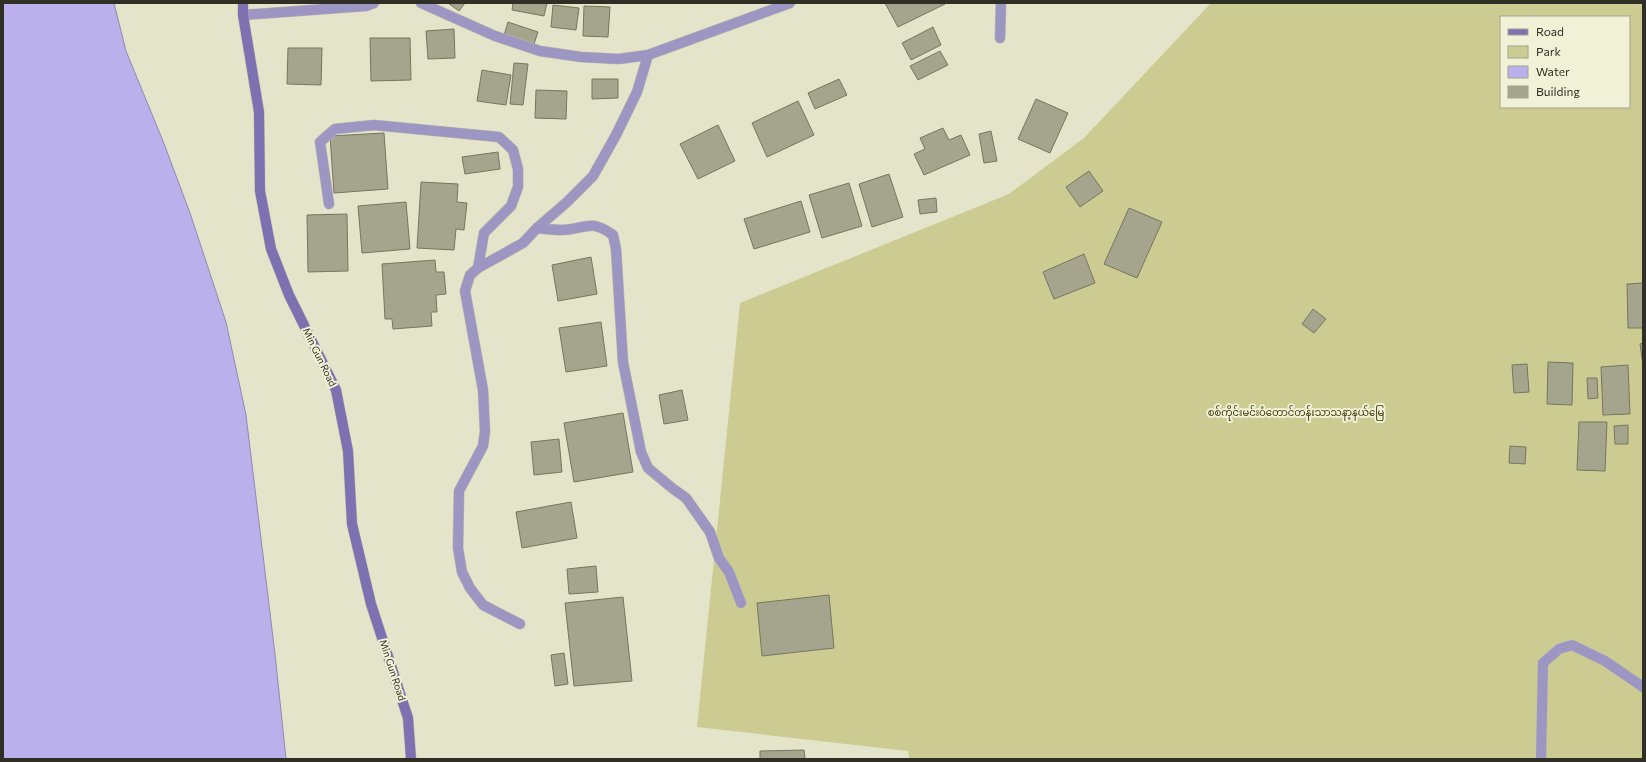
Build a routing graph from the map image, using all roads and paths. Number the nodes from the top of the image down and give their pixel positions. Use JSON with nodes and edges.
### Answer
{"nodes":[{"id":1,"x":244,"y":3,"type":"edge"},
{"id":2,"x":374,"y":3,"type":"edge"},
{"id":3,"x":421,"y":3,"type":"edge"},
{"id":4,"x":790,"y":3,"type":"edge"},
{"id":5,"x":1001,"y":3,"type":"edge"},
{"id":6,"x":243,"y":15,"type":"junction"},
{"id":7,"x":1000,"y":38,"type":"dead end"},
{"id":8,"x":648,"y":55,"type":"junction"},
{"id":9,"x":329,"y":204,"type":"dead end"},
{"id":10,"x":537,"y":228,"type":"junction"},
{"id":11,"x":478,"y":268,"type":"junction"},
{"id":12,"x":741,"y":603,"type":"dead end"},
{"id":13,"x":520,"y":624,"type":"dead end"},
{"id":14,"x":1643,"y":687,"type":"edge"},
{"id":15,"x":411,"y":759,"type":"edge"},
{"id":16,"x":1541,"y":759,"type":"edge"}],
"edges":[{"from":1,"to":6,"type":"street","name":"Min Gun Road"},
{"from":2,"to":6,"type":"street"},
{"from":3,"to":8,"type":"street"},
{"from":4,"to":8,"type":"street"},
{"from":5,"to":7,"type":"street"},
{"from":6,"to":15,"type":"street","name":"Min Gun Road"},
{"from":8,"to":10,"type":"street"},
{"from":9,"to":11,"type":"street"},
{"from":10,"to":11,"type":"street"},
{"from":10,"to":12,"type":"street"},
{"from":11,"to":13,"type":"street"},
{"from":14,"to":16,"type":"street"}]}
